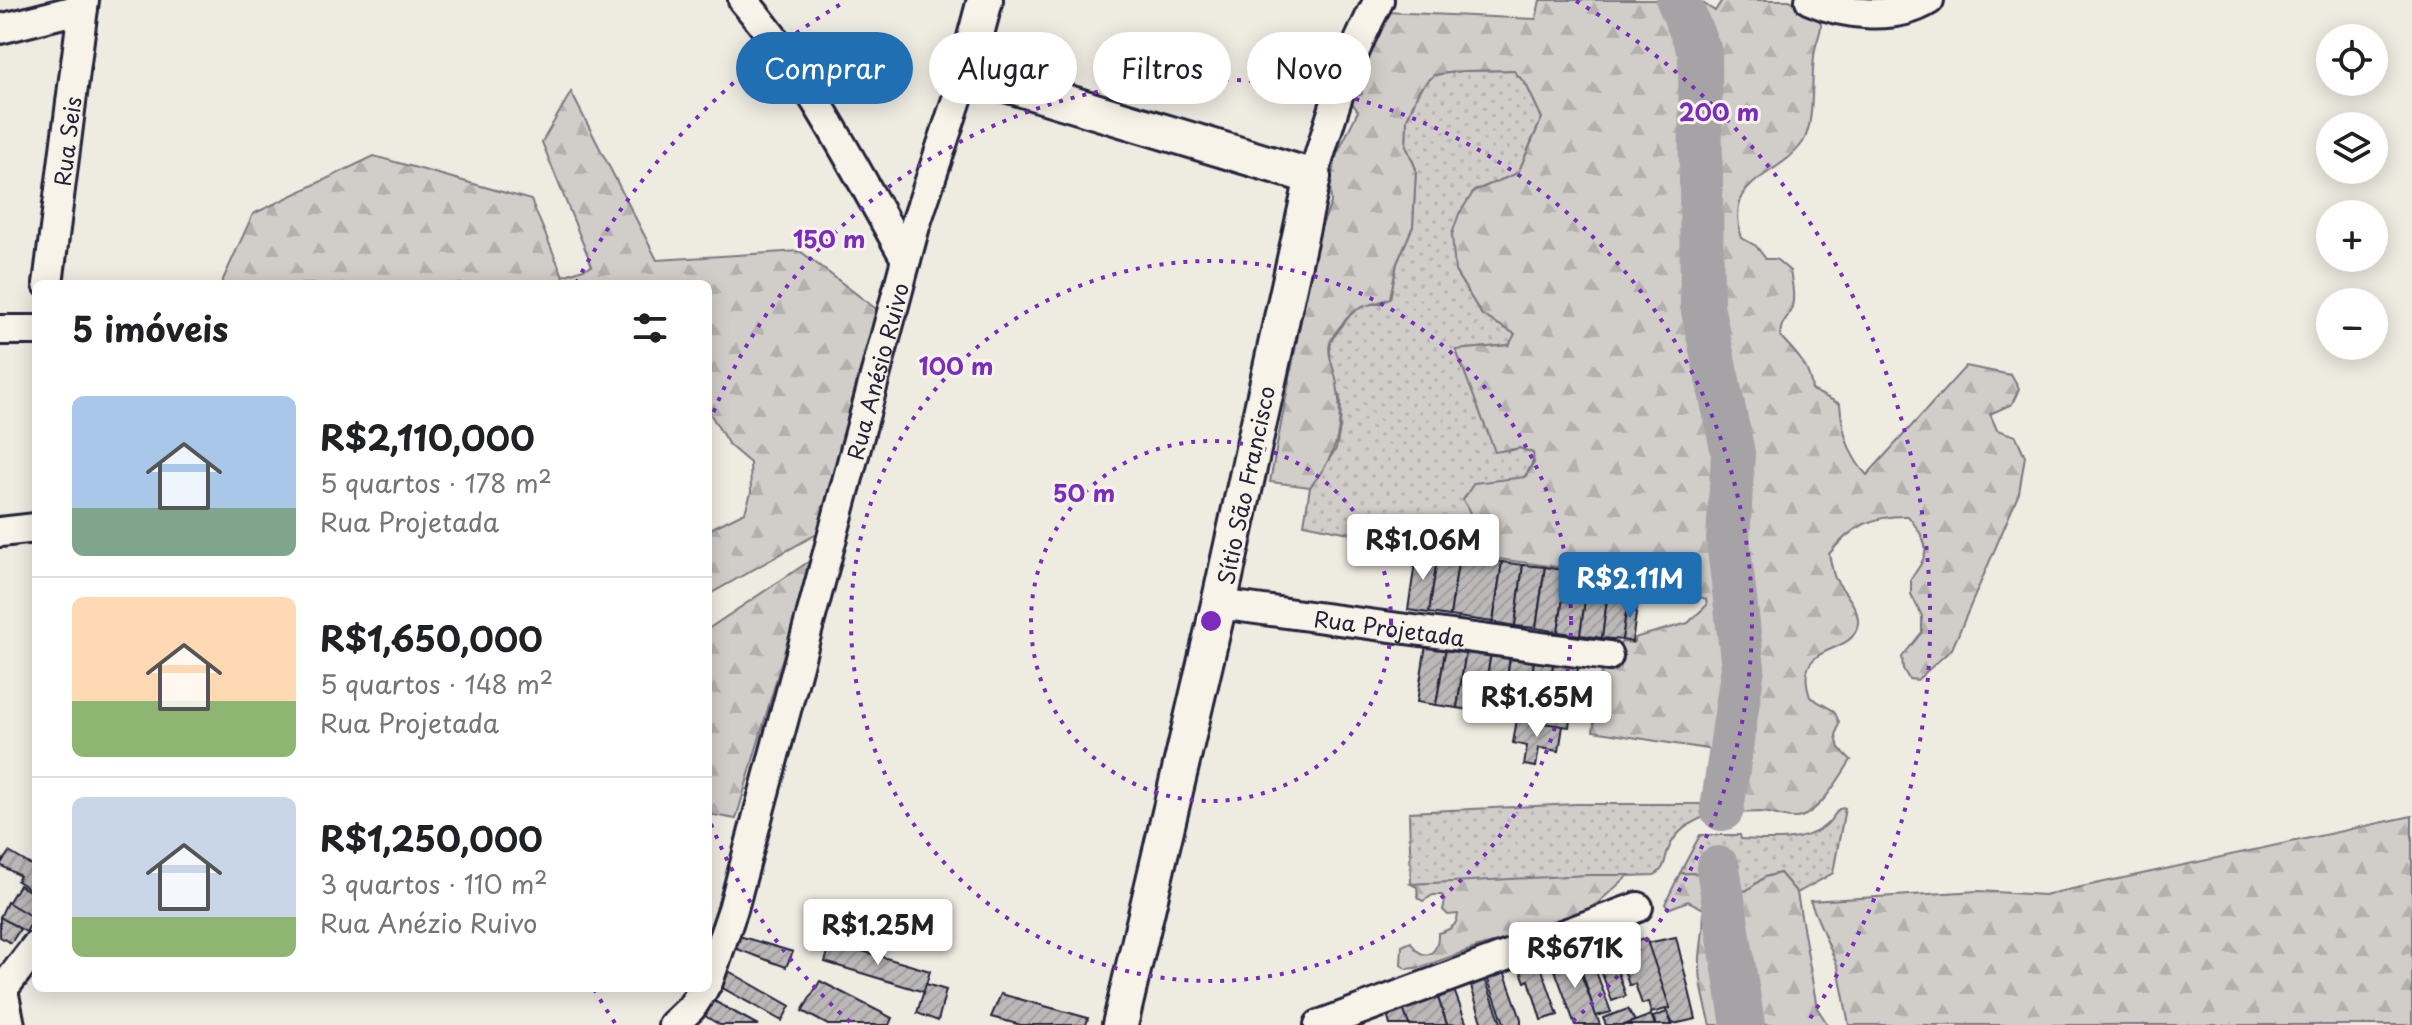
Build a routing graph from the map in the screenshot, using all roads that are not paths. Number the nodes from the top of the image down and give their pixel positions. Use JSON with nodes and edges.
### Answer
{"nodes":[{"id":1,"x":743,"y":0,"type":"edge"},
{"id":2,"x":985,"y":0,"type":"edge"},
{"id":3,"x":1379,"y":0,"type":"edge"},
{"id":4,"x":1810,"y":0,"type":"edge"},
{"id":5,"x":1929,"y":0,"type":"edge"},
{"id":6,"x":84,"y":4,"type":"edge"},
{"id":7,"x":0,"y":29,"type":"edge"},
{"id":8,"x":977,"y":32,"type":"edge"},
{"id":9,"x":956,"y":104,"type":"edge"},
{"id":10,"x":1072,"y":104,"type":"edge"},
{"id":11,"x":1313,"y":177,"type":"junction"},
{"id":12,"x":906,"y":259,"type":"junction"},
{"id":13,"x":49,"y":280,"type":"edge"},
{"id":14,"x":0,"y":330,"type":"edge"},
{"id":15,"x":32,"y":330,"type":"edge"},
{"id":16,"x":32,"y":528,"type":"edge"},
{"id":17,"x":0,"y":532,"type":"edge"},
{"id":18,"x":1219,"y":604,"type":"junction"},
{"id":19,"x":1608,"y":656,"type":"dead end"},
{"id":20,"x":1638,"y":907,"type":"dead end"},
{"id":21,"x":32,"y":951,"type":"edge"},
{"id":22,"x":712,"y":970,"type":"edge"},
{"id":23,"x":1,"y":992,"type":"edge"},
{"id":24,"x":701,"y":992,"type":"edge"},
{"id":25,"x":10,"y":1025,"type":"edge"},
{"id":26,"x":673,"y":1025,"type":"edge"},
{"id":27,"x":1120,"y":1025,"type":"edge"},
{"id":28,"x":1319,"y":1025,"type":"edge"}],
"edges":[{"from":1,"to":12,"type":"street"},
{"from":2,"to":8,"type":"street","name":"Rua Anésio Ruivo"},
{"from":3,"to":11,"type":"street"},
{"from":4,"to":5,"type":"street"},
{"from":6,"to":7,"type":"street"},
{"from":6,"to":13,"type":"street","name":"Rua Seis"},
{"from":9,"to":12,"type":"street","name":"Rua Anésio Ruivo"},
{"from":10,"to":11,"type":"street"},
{"from":11,"to":18,"type":"street","name":"Sítio São Francisco"},
{"from":12,"to":22,"type":"street","name":"Rua Anésio Ruivo"},
{"from":14,"to":15,"type":"street"},
{"from":16,"to":17,"type":"street"},
{"from":18,"to":19,"type":"street","name":"Rua Projetada"},
{"from":18,"to":27,"type":"street","name":"Sítio São Francisco"},
{"from":20,"to":28,"type":"street"},
{"from":21,"to":23,"type":"street"},
{"from":23,"to":25,"type":"street"},
{"from":24,"to":26,"type":"street"}]}
